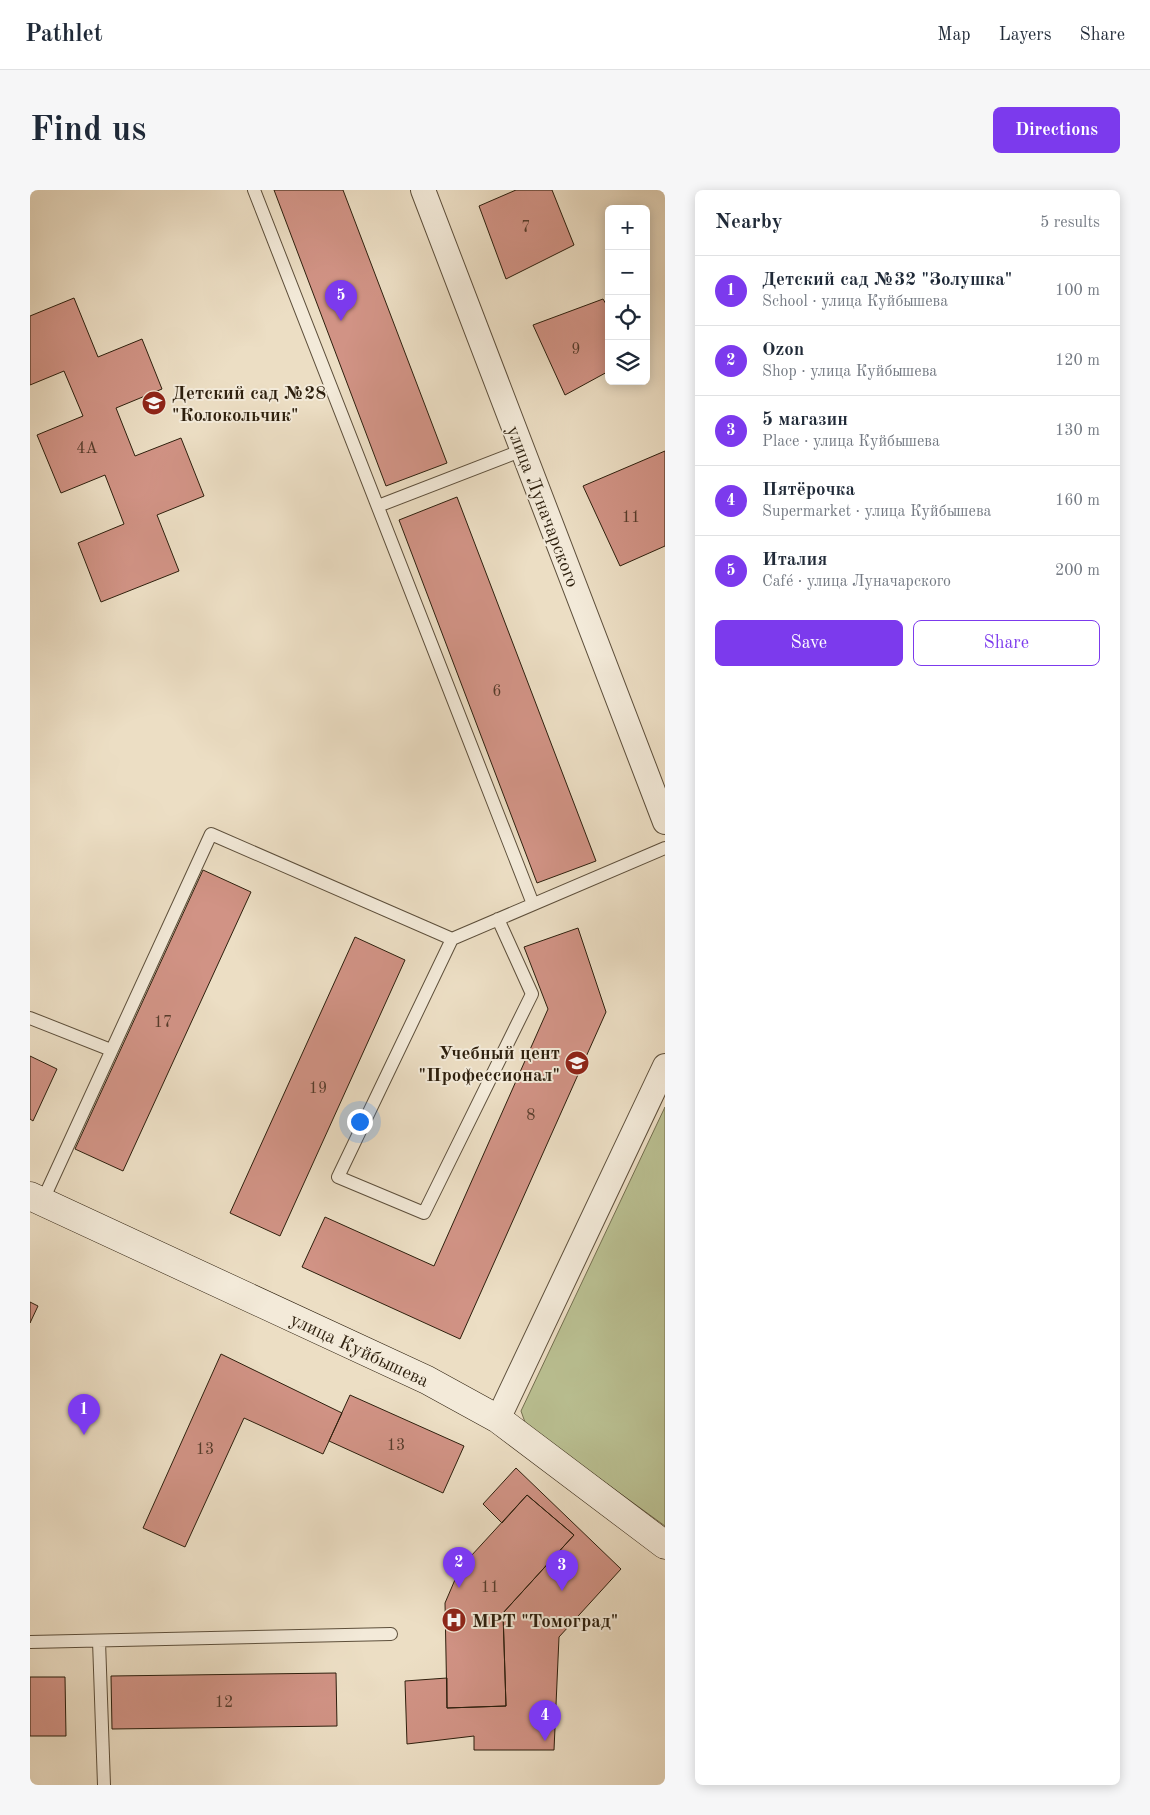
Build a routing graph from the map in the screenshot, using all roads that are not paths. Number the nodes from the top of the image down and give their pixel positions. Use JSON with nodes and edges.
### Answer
{"nodes":[{"id":1,"x":254,"y":190,"type":"edge"},
{"id":2,"x":423,"y":190,"type":"edge"},
{"id":3,"x":523,"y":450,"type":"junction"},
{"id":4,"x":378,"y":506,"type":"junction"},
{"id":5,"x":665,"y":822,"type":"edge"},
{"id":6,"x":665,"y":848,"type":"edge"},
{"id":7,"x":533,"y":904,"type":"junction"},
{"id":8,"x":498,"y":919,"type":"junction"},
{"id":9,"x":452,"y":939,"type":"junction"},
{"id":10,"x":30,"y":1018,"type":"edge"},
{"id":11,"x":112,"y":1050,"type":"junction"},
{"id":12,"x":665,"y":1066,"type":"edge"},
{"id":13,"x":36,"y":1199,"type":"edge"},
{"id":14,"x":498,"y":1419,"type":"junction"},
{"id":15,"x":665,"y":1545,"type":"edge"},
{"id":16,"x":391,"y":1634,"type":"dead end"},
{"id":17,"x":99,"y":1641,"type":"junction"},
{"id":18,"x":30,"y":1642,"type":"edge"},
{"id":19,"x":104,"y":1785,"type":"edge"}],
"edges":[{"from":1,"to":4,"type":"lane"},
{"from":2,"to":3,"type":"street","name":"улица Луначарского"},
{"from":3,"to":4,"type":"lane"},
{"from":3,"to":5,"type":"street","name":"улица Луначарского"},
{"from":4,"to":7,"type":"lane"},
{"from":6,"to":7,"type":"lane"},
{"from":7,"to":8,"type":"lane"},
{"from":8,"to":9,"type":"lane"},
{"from":8,"to":9,"type":"lane"},
{"from":9,"to":11,"type":"lane"},
{"from":10,"to":11,"type":"lane"},
{"from":11,"to":13,"type":"lane"},
{"from":12,"to":14,"type":"street"},
{"from":13,"to":14,"type":"street","name":"улица Куйбышева"},
{"from":14,"to":15,"type":"street","name":"улица Куйбышева"},
{"from":16,"to":17,"type":"lane"},
{"from":17,"to":18,"type":"lane"},
{"from":17,"to":19,"type":"lane"}]}
